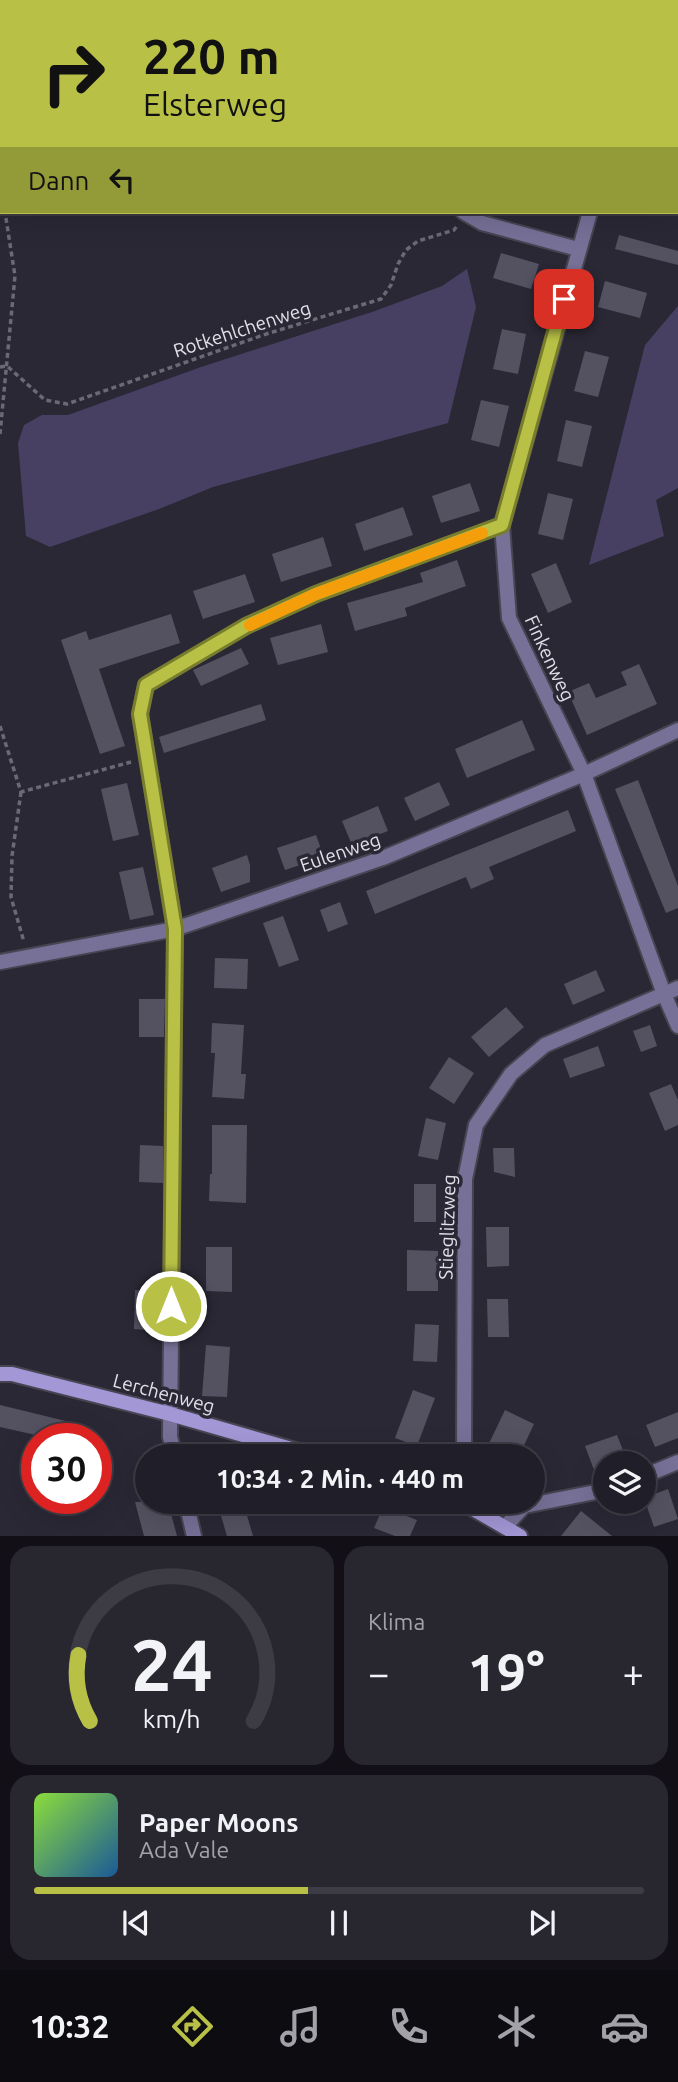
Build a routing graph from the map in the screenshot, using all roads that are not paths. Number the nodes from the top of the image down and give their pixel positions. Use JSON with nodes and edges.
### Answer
{"nodes":[{"id":1,"x":468,"y":214,"type":"edge"},
{"id":2,"x":589,"y":214,"type":"edge"},
{"id":3,"x":578,"y":249,"type":"junction"},
{"id":4,"x":502,"y":525,"type":"junction"},
{"id":5,"x":678,"y":730,"type":"edge"},
{"id":6,"x":584,"y":774,"type":"junction"},
{"id":7,"x":175,"y":929,"type":"junction"},
{"id":8,"x":0,"y":962,"type":"edge"},
{"id":9,"x":671,"y":991,"type":"edge"},
{"id":10,"x":678,"y":1026,"type":"edge"},
{"id":11,"x":0,"y":1374,"type":"edge"},
{"id":12,"x":170,"y":1413,"type":"junction"},
{"id":13,"x":171,"y":1444,"type":"edge"},
{"id":14,"x":275,"y":1444,"type":"edge"},
{"id":15,"x":464,"y":1444,"type":"edge"},
{"id":16,"x":678,"y":1462,"type":"edge"},
{"id":17,"x":656,"y":1471,"type":"edge"},
{"id":18,"x":593,"y":1493,"type":"edge"},
{"id":19,"x":189,"y":1514,"type":"edge"},
{"id":20,"x":482,"y":1514,"type":"edge"},
{"id":21,"x":505,"y":1527,"type":"junction"},
{"id":22,"x":194,"y":1536,"type":"edge"},
{"id":23,"x":520,"y":1536,"type":"edge"}],
"edges":[{"from":1,"to":3,"type":"street"},
{"from":2,"to":3,"type":"street","name":"Finkenweg"},
{"from":3,"to":4,"type":"street","name":"Finkenweg"},
{"from":4,"to":6,"type":"street","name":"Finkenweg"},
{"from":4,"to":7,"type":"street"},
{"from":5,"to":6,"type":"street","name":"Eulenweg"},
{"from":6,"to":7,"type":"street","name":"Eulenweg"},
{"from":6,"to":9,"type":"street","name":"Finkenweg"},
{"from":7,"to":8,"type":"street","name":"Eulenweg"},
{"from":7,"to":12,"type":"street"},
{"from":9,"to":10,"type":"street","name":"Finkenweg"},
{"from":9,"to":15,"type":"street","name":"Stieglitzweg"},
{"from":11,"to":12,"type":"street","name":"Lerchenweg"},
{"from":12,"to":13,"type":"street"},
{"from":12,"to":14,"type":"street","name":"Lerchenweg"},
{"from":16,"to":17,"type":"street"},
{"from":18,"to":21,"type":"street"},
{"from":19,"to":22,"type":"street"},
{"from":20,"to":21,"type":"street"},
{"from":21,"to":23,"type":"street"}]}
